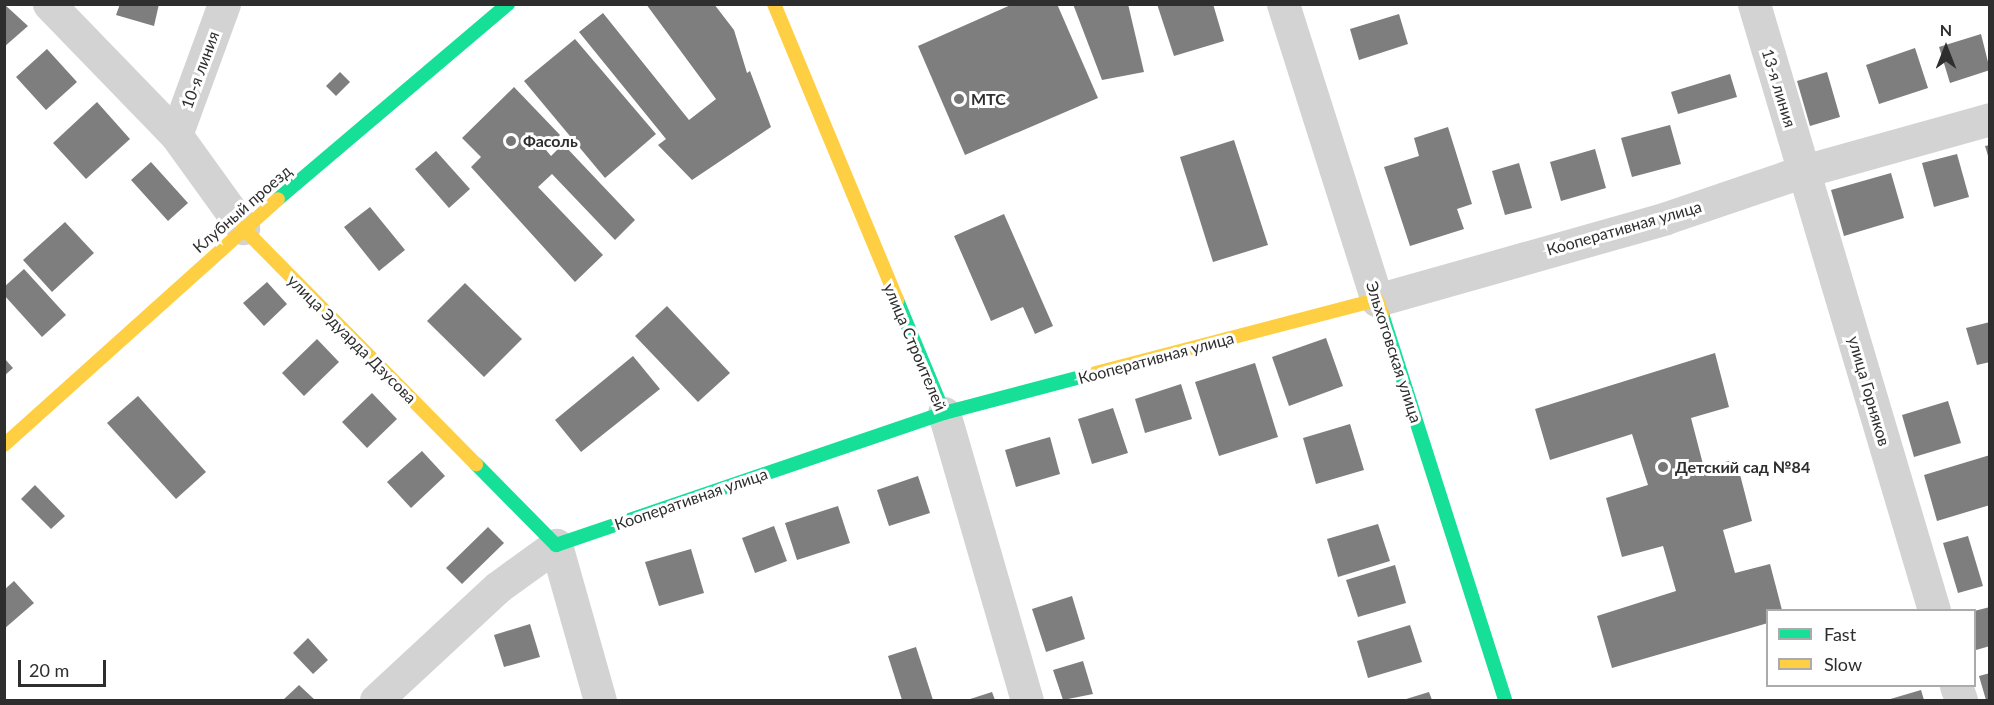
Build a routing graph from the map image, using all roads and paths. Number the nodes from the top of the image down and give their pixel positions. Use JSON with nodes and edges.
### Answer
{"nodes":[{"id":1,"x":50,"y":4,"type":"edge"},
{"id":2,"x":224,"y":4,"type":"edge"},
{"id":3,"x":508,"y":4,"type":"edge"},
{"id":4,"x":774,"y":4,"type":"edge"},
{"id":5,"x":1283,"y":4,"type":"edge"},
{"id":6,"x":1754,"y":4,"type":"edge"},
{"id":7,"x":1989,"y":119,"type":"edge"},
{"id":8,"x":176,"y":135,"type":"junction"},
{"id":9,"x":1804,"y":171,"type":"junction"},
{"id":10,"x":243,"y":228,"type":"junction"},
{"id":11,"x":1377,"y":300,"type":"junction"},
{"id":12,"x":944,"y":413,"type":"junction"},
{"id":13,"x":4,"y":445,"type":"edge"},
{"id":14,"x":556,"y":545,"type":"junction"},
{"id":15,"x":1934,"y":609,"type":"edge"},
{"id":16,"x":376,"y":700,"type":"edge"},
{"id":17,"x":600,"y":700,"type":"edge"},
{"id":18,"x":1027,"y":700,"type":"edge"},
{"id":19,"x":1505,"y":700,"type":"edge"}],
"edges":[{"from":1,"to":8,"type":"street","name":"улица Эдуарда Дзусова"},
{"from":2,"to":8,"type":"street","name":"10-я линия"},
{"from":3,"to":10,"type":"street","name":"Клубный проезд"},
{"from":4,"to":12,"type":"street","name":"улица Строителей"},
{"from":5,"to":11,"type":"street","name":"Эльхотовская улица"},
{"from":6,"to":9,"type":"street","name":"13-я линия"},
{"from":7,"to":9,"type":"street","name":"Кооперативная улица"},
{"from":8,"to":10,"type":"street","name":"улица Эдуарда Дзусова"},
{"from":9,"to":11,"type":"street","name":"Кооперативная улица"},
{"from":9,"to":15,"type":"street","name":"улица Горняков"},
{"from":10,"to":13,"type":"street","name":"Клубный проезд"},
{"from":10,"to":14,"type":"street","name":"улица Эдуарда Дзусова"},
{"from":11,"to":12,"type":"street","name":"Кооперативная улица"},
{"from":11,"to":19,"type":"street","name":"Эльхотовская улица"},
{"from":12,"to":14,"type":"street","name":"Кооперативная улица"},
{"from":12,"to":18,"type":"street","name":"улица Строителей"},
{"from":14,"to":16,"type":"street","name":"Кооперативная улица"},
{"from":14,"to":17,"type":"street","name":"улица Эдуарда Дзусова"}]}
